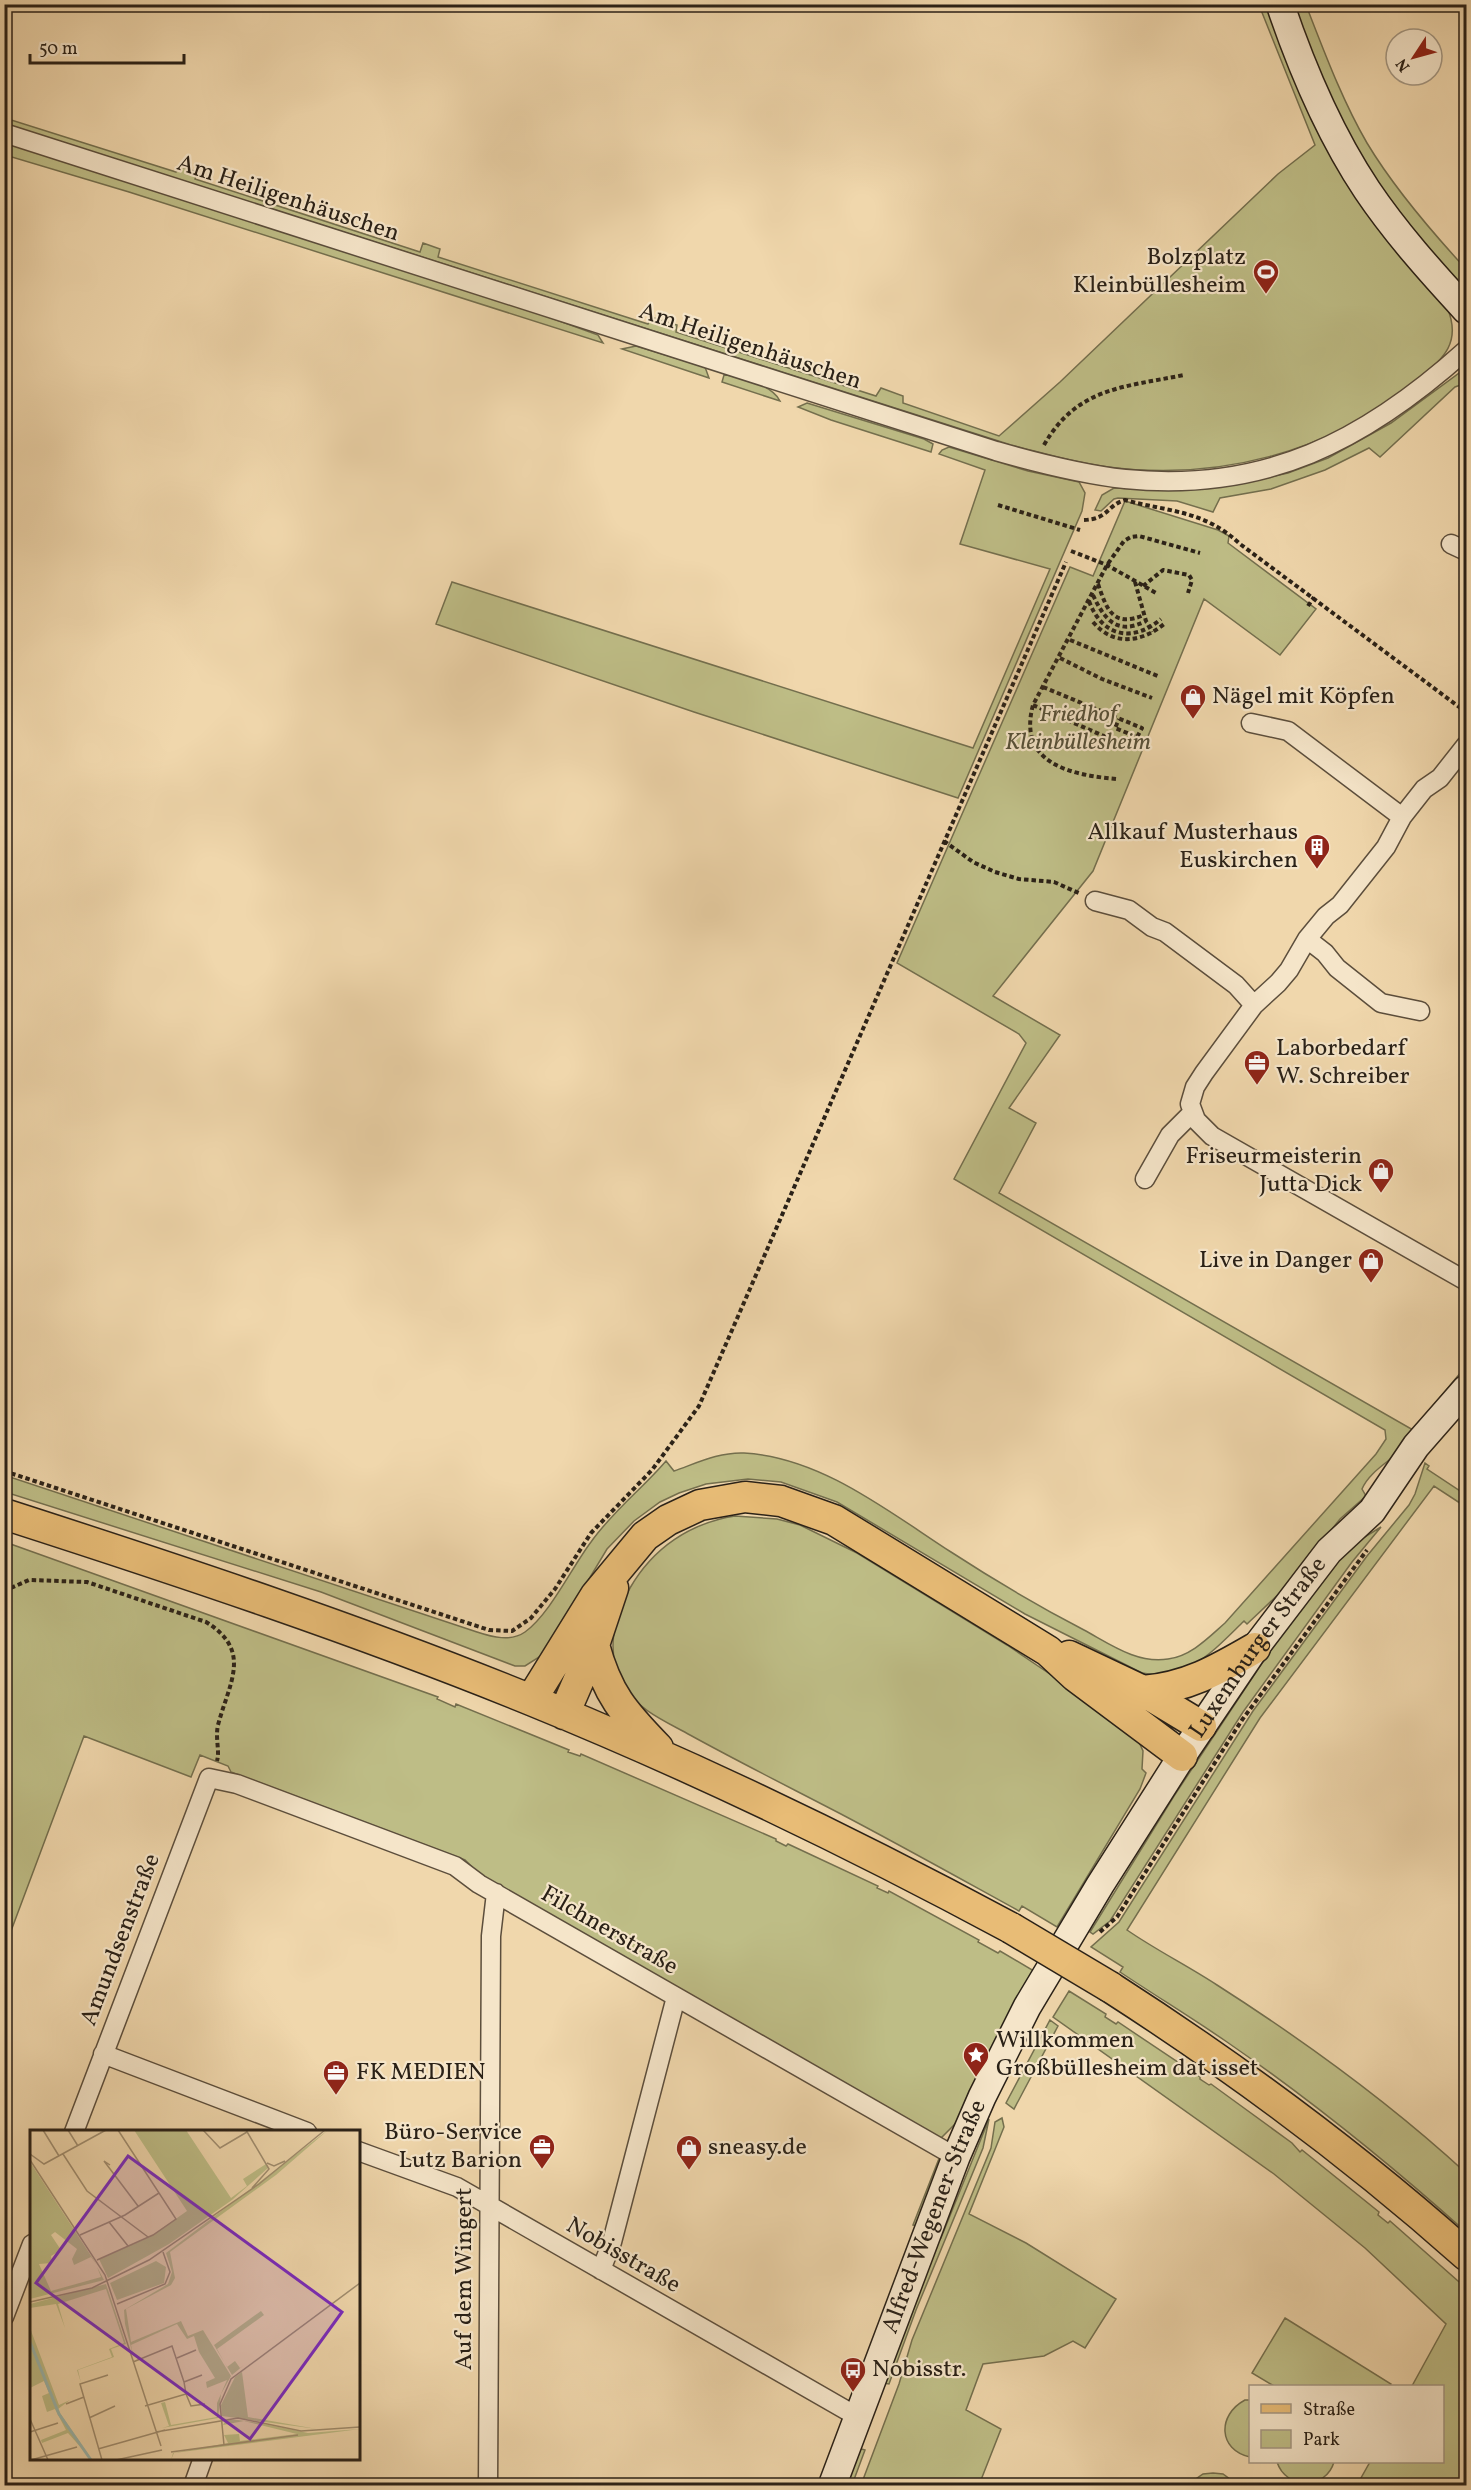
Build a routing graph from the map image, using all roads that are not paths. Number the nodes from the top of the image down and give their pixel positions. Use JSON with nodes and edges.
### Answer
{"nodes":[{"id":1,"x":1280,"y":4,"type":"edge"},
{"id":2,"x":4,"y":133,"type":"edge"},
{"id":3,"x":1467,"y":310,"type":"edge"},
{"id":4,"x":1467,"y":350,"type":"edge"},
{"id":5,"x":1251,"y":723,"type":"dead end"},
{"id":6,"x":1467,"y":745,"type":"edge"},
{"id":7,"x":1402,"y":817,"type":"junction"},
{"id":8,"x":1095,"y":901,"type":"road end"},
{"id":9,"x":1307,"y":939,"type":"junction"},
{"id":10,"x":1254,"y":1005,"type":"junction"},
{"id":11,"x":1420,"y":1011,"type":"dead end"},
{"id":12,"x":1192,"y":1113,"type":"junction"},
{"id":13,"x":1145,"y":1179,"type":"dead end"},
{"id":14,"x":1467,"y":1281,"type":"edge"},
{"id":15,"x":1467,"y":1389,"type":"edge"},
{"id":16,"x":4,"y":1514,"type":"edge"},
{"id":17,"x":616,"y":1572,"type":"junction"},
{"id":18,"x":594,"y":1645,"type":"junction"},
{"id":19,"x":1255,"y":1648,"type":"junction"},
{"id":20,"x":1048,"y":1651,"type":"junction"},
{"id":21,"x":1143,"y":1691,"type":"junction"},
{"id":22,"x":531,"y":1700,"type":"junction"},
{"id":23,"x":564,"y":1714,"type":"junction"},
{"id":24,"x":1201,"y":1726,"type":"junction"},
{"id":25,"x":1182,"y":1755,"type":"junction"},
{"id":26,"x":669,"y":1759,"type":"junction"},
{"id":27,"x":216,"y":1780,"type":"joint"},
{"id":28,"x":496,"y":1893,"type":"junction"},
{"id":29,"x":1075,"y":1927,"type":"joint"},
{"id":30,"x":676,"y":1997,"type":"junction"},
{"id":31,"x":103,"y":2054,"type":"junction"},
{"id":32,"x":75,"y":2130,"type":"edge"},
{"id":33,"x":302,"y":2130,"type":"edge"},
{"id":34,"x":360,"y":2152,"type":"edge"},
{"id":35,"x":956,"y":2157,"type":"junction"},
{"id":36,"x":490,"y":2207,"type":"junction"},
{"id":37,"x":30,"y":2249,"type":"edge"},
{"id":38,"x":1467,"y":2255,"type":"edge"},
{"id":39,"x":601,"y":2270,"type":"junction"},
{"id":40,"x":4,"y":2317,"type":"edge"},
{"id":41,"x":858,"y":2417,"type":"junction"},
{"id":42,"x":202,"y":2460,"type":"edge"},
{"id":43,"x":193,"y":2486,"type":"edge"},
{"id":44,"x":488,"y":2486,"type":"edge"},
{"id":45,"x":832,"y":2486,"type":"edge"}],
"edges":[{"from":1,"to":3,"type":"street"},
{"from":2,"to":4,"type":"street","name":"Am Heiligenhäuschen"},
{"from":5,"to":7,"type":"street"},
{"from":6,"to":7,"type":"street"},
{"from":7,"to":9,"type":"street"},
{"from":8,"to":10,"type":"street"},
{"from":9,"to":10,"type":"street"},
{"from":9,"to":11,"type":"street"},
{"from":10,"to":12,"type":"street"},
{"from":12,"to":13,"type":"street"},
{"from":12,"to":14,"type":"street"},
{"from":15,"to":19,"type":"street","name":"Luxemburger Straße"},
{"from":16,"to":22,"type":"main road"},
{"from":17,"to":18,"type":"main road"},
{"from":17,"to":20,"type":"main road"},
{"from":17,"to":22,"type":"main road"},
{"from":18,"to":23,"type":"main road"},
{"from":18,"to":26,"type":"main road"},
{"from":19,"to":21,"type":"main road"},
{"from":19,"to":24,"type":"street","name":"Luxemburger Straße"},
{"from":20,"to":21,"type":"main road"},
{"from":20,"to":25,"type":"main road"},
{"from":21,"to":24,"type":"main road"},
{"from":22,"to":23,"type":"main road"},
{"from":23,"to":26,"type":"main road"},
{"from":24,"to":25,"type":"street","name":"Luxemburger Straße"},
{"from":25,"to":29,"type":"street","name":"Luxemburger Straße"},
{"from":26,"to":38,"type":"main road","bridge":true},
{"from":27,"to":28,"type":"street","name":"Filchnerstraße"},
{"from":27,"to":31,"type":"street","name":"Amundsenstraße"},
{"from":28,"to":30,"type":"street","name":"Filchnerstraße"},
{"from":28,"to":36,"type":"street","name":"Auf dem Wingert"},
{"from":29,"to":35,"type":"street","name":"Alfred-Wegener-Straße"},
{"from":30,"to":35,"type":"street","name":"Filchnerstraße"},
{"from":30,"to":39,"type":"street"},
{"from":31,"to":32,"type":"street","name":"Amundsenstraße"},
{"from":31,"to":33,"type":"street"},
{"from":34,"to":36,"type":"street","name":"Nobisstraße"},
{"from":35,"to":41,"type":"street","name":"Alfred-Wegener-Straße"},
{"from":36,"to":39,"type":"street","name":"Nobisstraße"},
{"from":36,"to":44,"type":"street","name":"Auf dem Wingert"},
{"from":37,"to":40,"type":"street"},
{"from":39,"to":41,"type":"street","name":"Nobisstraße"},
{"from":41,"to":45,"type":"street","name":"Alfred-Wegener-Straße"},
{"from":42,"to":43,"type":"street"}]}
